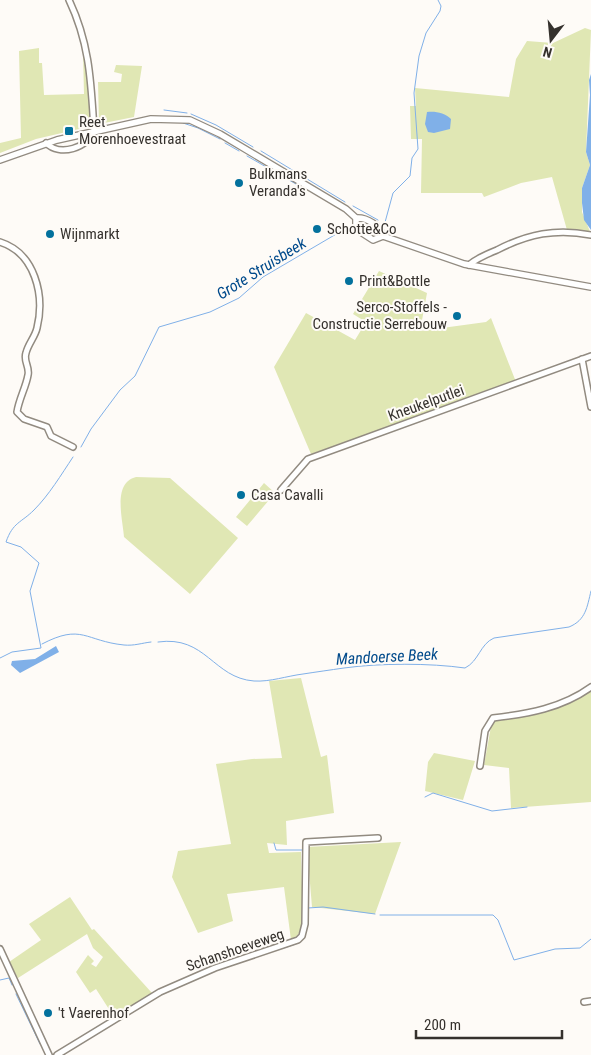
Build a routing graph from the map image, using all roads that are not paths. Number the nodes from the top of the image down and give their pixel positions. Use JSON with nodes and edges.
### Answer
{"nodes":[{"id":1,"x":69,"y":0,"type":"edge"},
{"id":2,"x":94,"y":130,"type":"junction"},
{"id":3,"x":46,"y":143,"type":"junction"},
{"id":4,"x":0,"y":160,"type":"edge"},
{"id":5,"x":356,"y":218,"type":"junction"},
{"id":6,"x":591,"y":235,"type":"edge"},
{"id":7,"x":384,"y":236,"type":"junction"},
{"id":8,"x":0,"y":242,"type":"edge"},
{"id":9,"x":470,"y":265,"type":"junction"},
{"id":10,"x":591,"y":287,"type":"edge"},
{"id":11,"x":591,"y":356,"type":"edge"},
{"id":12,"x":582,"y":359,"type":"junction"},
{"id":13,"x":591,"y":407,"type":"edge"},
{"id":14,"x":73,"y":447,"type":"dead end"},
{"id":15,"x":281,"y":490,"type":"dead end"},
{"id":16,"x":591,"y":687,"type":"edge"},
{"id":17,"x":480,"y":766,"type":"dead end"},
{"id":18,"x":378,"y":838,"type":"dead end"},
{"id":19,"x":0,"y":950,"type":"edge"},
{"id":20,"x":591,"y":1001,"type":"edge"},
{"id":21,"x":584,"y":1002,"type":"dead end"},
{"id":22,"x":49,"y":1055,"type":"edge"},
{"id":23,"x":57,"y":1055,"type":"edge"}],
"edges":[{"from":1,"to":2,"type":"street"},
{"from":2,"to":3,"type":"street"},
{"from":2,"to":3,"type":"street"},
{"from":2,"to":5,"type":"street"},
{"from":3,"to":4,"type":"street"},
{"from":5,"to":7,"type":"street"},
{"from":5,"to":7,"type":"street"},
{"from":6,"to":9,"type":"street"},
{"from":7,"to":9,"type":"street"},
{"from":8,"to":14,"type":"street"},
{"from":9,"to":10,"type":"street"},
{"from":11,"to":12,"type":"street","name":"Kneukelputlei"},
{"from":12,"to":13,"type":"street"},
{"from":12,"to":15,"type":"street","name":"Kneukelputlei"},
{"from":16,"to":17,"type":"street"},
{"from":18,"to":23,"type":"street","name":"Schanshoeveweg"},
{"from":19,"to":22,"type":"street"},
{"from":20,"to":21,"type":"street"}]}
